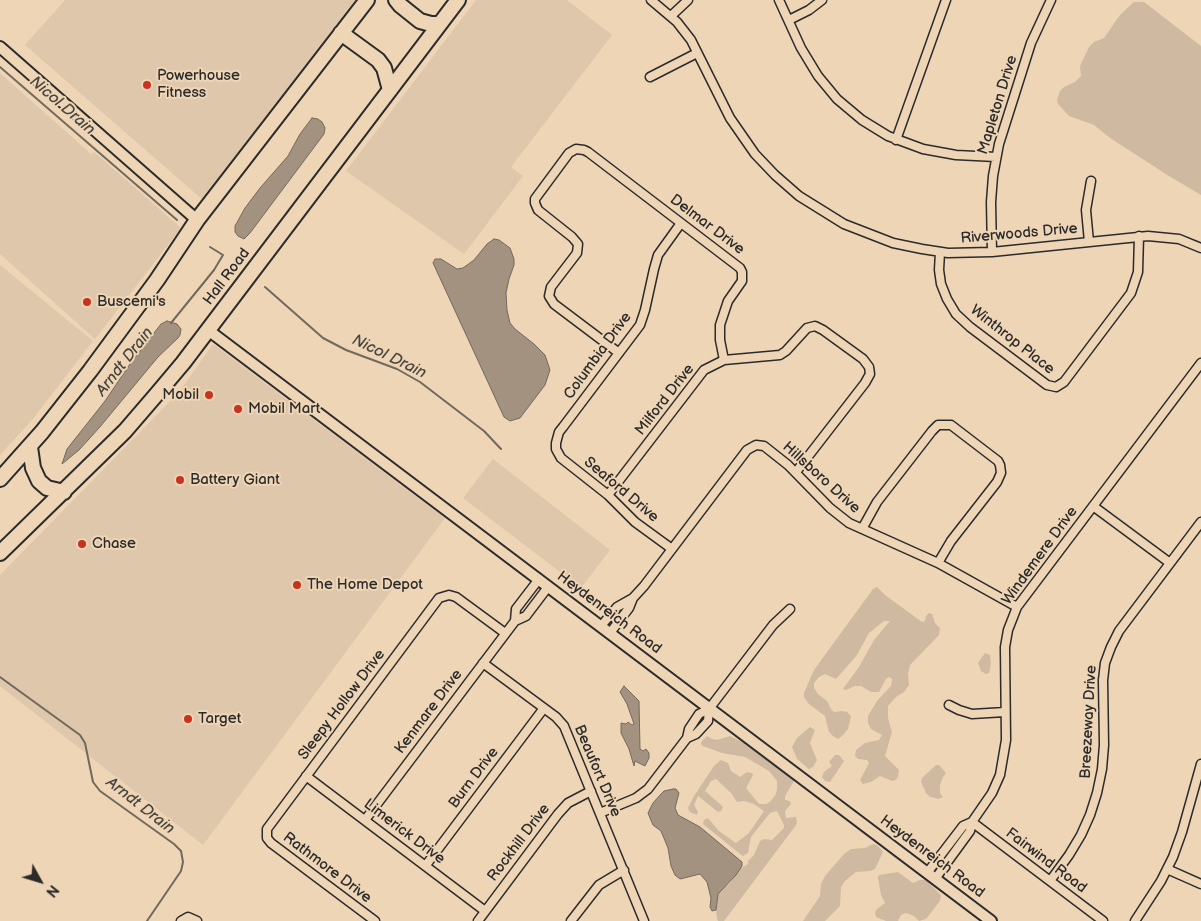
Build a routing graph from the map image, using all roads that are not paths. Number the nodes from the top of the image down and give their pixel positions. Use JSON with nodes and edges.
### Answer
{"nodes":[{"id":1,"x":367,"y":0,"type":"edge"},
{"id":2,"x":396,"y":0,"type":"edge"},
{"id":3,"x":458,"y":0,"type":"edge"},
{"id":4,"x":651,"y":0,"type":"edge"},
{"id":5,"x":688,"y":0,"type":"edge"},
{"id":6,"x":779,"y":0,"type":"edge"},
{"id":7,"x":822,"y":0,"type":"edge"},
{"id":8,"x":946,"y":0,"type":"edge"},
{"id":9,"x":1051,"y":0,"type":"edge"},
{"id":10,"x":671,"y":16,"type":"junction"},
{"id":11,"x":789,"y":20,"type":"junction"},
{"id":12,"x":439,"y":24,"type":"junction"},
{"id":13,"x":341,"y":33,"type":"junction"},
{"id":14,"x":0,"y":47,"type":"edge"},
{"id":15,"x":697,"y":53,"type":"junction"},
{"id":16,"x":650,"y":77,"type":"dead end"},
{"id":17,"x":390,"y":90,"type":"junction"},
{"id":18,"x":896,"y":140,"type":"junction"},
{"id":19,"x":996,"y":157,"type":"junction"},
{"id":20,"x":1091,"y":181,"type":"dead end"},
{"id":21,"x":197,"y":220,"type":"junction"},
{"id":22,"x":681,"y":222,"type":"junction"},
{"id":23,"x":1139,"y":236,"type":"junction"},
{"id":24,"x":1089,"y":242,"type":"junction"},
{"id":25,"x":1201,"y":248,"type":"edge"},
{"id":26,"x":940,"y":252,"type":"junction"},
{"id":27,"x":992,"y":252,"type":"junction"},
{"id":28,"x":208,"y":330,"type":"junction"},
{"id":29,"x":619,"y":353,"type":"junction"},
{"id":30,"x":724,"y":360,"type":"junction"},
{"id":31,"x":1201,"y":363,"type":"edge"},
{"id":32,"x":30,"y":447,"type":"junction"},
{"id":33,"x":556,"y":449,"type":"joint"},
{"id":34,"x":796,"y":472,"type":"junction"},
{"id":35,"x":0,"y":479,"type":"edge"},
{"id":36,"x":64,"y":492,"type":"junction"},
{"id":37,"x":608,"y":495,"type":"junction"},
{"id":38,"x":1093,"y":506,"type":"junction"},
{"id":39,"x":1201,"y":522,"type":"edge"},
{"id":40,"x":862,"y":530,"type":"junction"},
{"id":41,"x":672,"y":549,"type":"junction"},
{"id":42,"x":0,"y":553,"type":"edge"},
{"id":43,"x":938,"y":563,"type":"junction"},
{"id":44,"x":1170,"y":563,"type":"junction"},
{"id":45,"x":539,"y":579,"type":"junction"},
{"id":46,"x":548,"y":587,"type":"junction"},
{"id":47,"x":633,"y":598,"type":"junction"},
{"id":48,"x":1017,"y":607,"type":"junction"},
{"id":49,"x":790,"y":609,"type":"dead end"},
{"id":50,"x":515,"y":621,"type":"junction"},
{"id":51,"x":601,"y":626,"type":"junction"},
{"id":52,"x":505,"y":633,"type":"junction"},
{"id":53,"x":610,"y":633,"type":"junction"},
{"id":54,"x":483,"y":663,"type":"junction"},
{"id":55,"x":949,"y":705,"type":"dead end"},
{"id":56,"x":544,"y":708,"type":"junction"},
{"id":57,"x":709,"y":709,"type":"junction"},
{"id":58,"x":1005,"y":712,"type":"junction"},
{"id":59,"x":687,"y":738,"type":"junction"},
{"id":60,"x":1201,"y":764,"type":"edge"},
{"id":61,"x":306,"y":776,"type":"junction"},
{"id":62,"x":591,"y":791,"type":"junction"},
{"id":63,"x":600,"y":813,"type":"junction"},
{"id":64,"x":366,"y":820,"type":"junction"},
{"id":65,"x":972,"y":822,"type":"junction"},
{"id":66,"x":266,"y":835,"type":"joint"},
{"id":67,"x":426,"y":866,"type":"junction"},
{"id":68,"x":1167,"y":869,"type":"junction"},
{"id":69,"x":624,"y":870,"type":"junction"},
{"id":70,"x":931,"y":876,"type":"junction"},
{"id":71,"x":1050,"y":881,"type":"junction"},
{"id":72,"x":1201,"y":884,"type":"edge"},
{"id":73,"x":485,"y":911,"type":"junction"},
{"id":74,"x":181,"y":921,"type":"edge"},
{"id":75,"x":197,"y":921,"type":"edge"},
{"id":76,"x":375,"y":921,"type":"edge"},
{"id":77,"x":478,"y":921,"type":"edge"},
{"id":78,"x":571,"y":921,"type":"edge"},
{"id":79,"x":644,"y":921,"type":"edge"},
{"id":80,"x":991,"y":921,"type":"edge"},
{"id":81,"x":1103,"y":921,"type":"edge"},
{"id":82,"x":1135,"y":921,"type":"edge"}],
"edges":[{"from":1,"to":13,"type":"highway"},
{"from":2,"to":12,"type":"highway"},
{"from":3,"to":12,"type":"highway","name":"Hall Road"},
{"from":4,"to":10,"type":"street","name":"Riverwoods Drive"},
{"from":5,"to":10,"type":"street"},
{"from":6,"to":11,"type":"street"},
{"from":7,"to":11,"type":"street"},
{"from":8,"to":18,"type":"street"},
{"from":9,"to":19,"type":"street","name":"Mapleton Drive"},
{"from":10,"to":15,"type":"street","name":"Riverwoods Drive"},
{"from":11,"to":18,"type":"street"},
{"from":12,"to":17,"type":"highway","name":"Hall Road"},
{"from":13,"to":17,"type":"highway"},
{"from":13,"to":21,"type":"highway"},
{"from":14,"to":21,"type":"street"},
{"from":15,"to":16,"type":"street"},
{"from":15,"to":26,"type":"street","name":"Riverwoods Drive"},
{"from":17,"to":28,"type":"highway","name":"Hall Road"},
{"from":18,"to":19,"type":"street"},
{"from":19,"to":27,"type":"street","name":"Mapleton Drive"},
{"from":20,"to":24,"type":"street"},
{"from":21,"to":32,"type":"highway"},
{"from":22,"to":29,"type":"street","name":"Columbia Drive"},
{"from":22,"to":29,"type":"street","name":"Delmar Drive"},
{"from":22,"to":30,"type":"street","name":"Delmar Drive"},
{"from":23,"to":24,"type":"street","name":"Riverwoods Drive"},
{"from":23,"to":25,"type":"street","name":"Riverwoods Drive"},
{"from":23,"to":26,"type":"street","name":"Winthrop Place"},
{"from":24,"to":27,"type":"street","name":"Riverwoods Drive"},
{"from":26,"to":27,"type":"street","name":"Riverwoods Drive"},
{"from":28,"to":36,"type":"highway","name":"Hall Road"},
{"from":28,"to":45,"type":"street","name":"Heydenreich Road"},
{"from":29,"to":33,"type":"street","name":"Columbia Drive"},
{"from":30,"to":34,"type":"street","name":"Milford Drive"},
{"from":30,"to":37,"type":"street","name":"Milford Drive"},
{"from":31,"to":38,"type":"street","name":"Windemere Drive"},
{"from":32,"to":35,"type":"highway"},
{"from":32,"to":36,"type":"highway"},
{"from":33,"to":37,"type":"street","name":"Seaford Drive"},
{"from":34,"to":40,"type":"street","name":"Hillsboro Drive"},
{"from":34,"to":41,"type":"street","name":"Hillsboro Drive"},
{"from":36,"to":42,"type":"highway","name":"Hall Road"},
{"from":37,"to":41,"type":"street","name":"Seaford Drive"},
{"from":38,"to":44,"type":"street"},
{"from":38,"to":48,"type":"street","name":"Windemere Drive"},
{"from":39,"to":44,"type":"street","name":"Breezeway Drive"},
{"from":40,"to":43,"type":"street","name":"Hillsboro Drive"},
{"from":40,"to":43,"type":"street"},
{"from":41,"to":47,"type":"street","name":"Hillsboro Drive"},
{"from":43,"to":48,"type":"street","name":"Hillsboro Drive"},
{"from":44,"to":71,"type":"street","name":"Breezeway Drive"},
{"from":45,"to":46,"type":"street","name":"Heydenreich Road"},
{"from":45,"to":50,"type":"street","name":"Kenmare Drive"},
{"from":46,"to":50,"type":"street","name":"Kenmare Drive"},
{"from":46,"to":51,"type":"street","name":"Heydenreich Road"},
{"from":47,"to":51,"type":"street","name":"Hillsboro Drive"},
{"from":47,"to":53,"type":"street","name":"Hillsboro Drive"},
{"from":48,"to":58,"type":"street","name":"Windemere Drive"},
{"from":49,"to":57,"type":"street"},
{"from":50,"to":52,"type":"street","name":"Kenmare Drive"},
{"from":51,"to":53,"type":"street","name":"Heydenreich Road"},
{"from":52,"to":54,"type":"street","name":"Kenmare Drive"},
{"from":52,"to":61,"type":"street","name":"Sleepy Hollow Drive"},
{"from":53,"to":57,"type":"street","name":"Heydenreich Road"},
{"from":54,"to":56,"type":"street","name":"Beaufort Drive"},
{"from":54,"to":64,"type":"street","name":"Kenmare Drive"},
{"from":55,"to":58,"type":"street"},
{"from":56,"to":62,"type":"street","name":"Beaufort Drive"},
{"from":56,"to":67,"type":"street","name":"Burn Drive"},
{"from":57,"to":59,"type":"street"},
{"from":57,"to":59,"type":"street"},
{"from":57,"to":70,"type":"street","name":"Heydenreich Road"},
{"from":58,"to":65,"type":"street","name":"Windemere Drive"},
{"from":59,"to":63,"type":"street"},
{"from":60,"to":68,"type":"street"},
{"from":61,"to":64,"type":"street","name":"Limerick Drive"},
{"from":61,"to":66,"type":"street","name":"Sleepy Hollow Drive"},
{"from":62,"to":63,"type":"street","name":"Beaufort Drive"},
{"from":62,"to":73,"type":"street","name":"Rockhill Drive"},
{"from":63,"to":69,"type":"street","name":"Beaufort Drive"},
{"from":64,"to":67,"type":"street","name":"Limerick Drive"},
{"from":65,"to":70,"type":"street","name":"Windemere Drive"},
{"from":65,"to":71,"type":"street","name":"Fairwind Road"},
{"from":66,"to":76,"type":"street","name":"Rathmore Drive"},
{"from":67,"to":73,"type":"street","name":"Limerick Drive"},
{"from":68,"to":72,"type":"street"},
{"from":68,"to":82,"type":"street"},
{"from":69,"to":78,"type":"street"},
{"from":69,"to":79,"type":"street","name":"Beaufort Drive"},
{"from":70,"to":80,"type":"street","name":"Heydenreich Road"},
{"from":71,"to":81,"type":"street","name":"Fairwind Road"},
{"from":73,"to":77,"type":"street","name":"Rockhill Drive"},
{"from":74,"to":75,"type":"street"}]}
